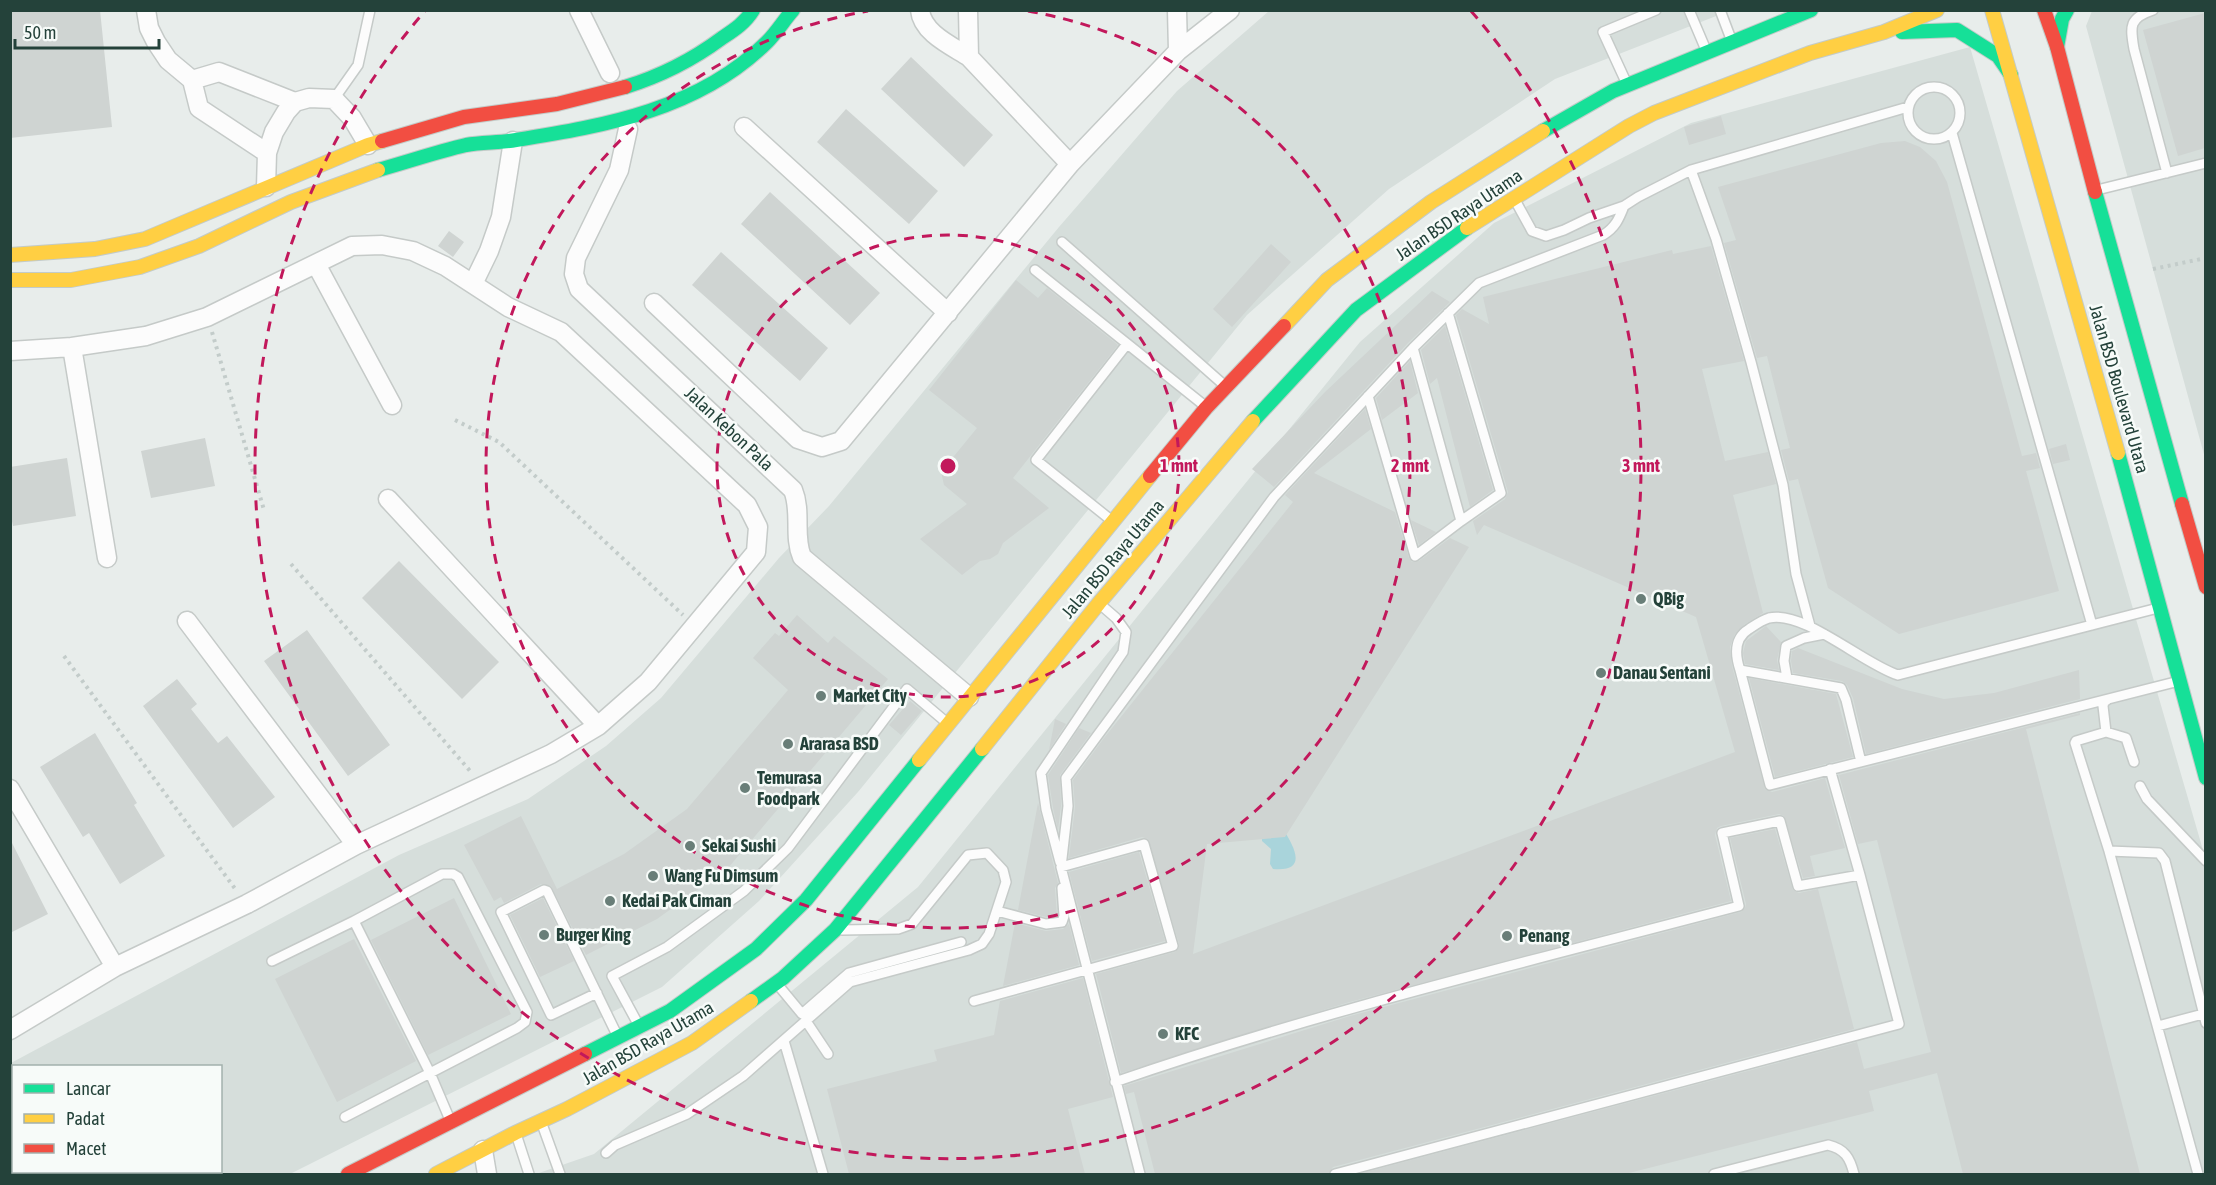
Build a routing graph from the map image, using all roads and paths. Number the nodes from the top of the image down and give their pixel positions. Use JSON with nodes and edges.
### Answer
{"nodes":[{"id":1,"x":146,"y":10,"type":"edge"},
{"id":2,"x":370,"y":10,"type":"edge"},
{"id":3,"x":579,"y":10,"type":"edge"},
{"id":4,"x":793,"y":10,"type":"edge"},
{"id":5,"x":920,"y":10,"type":"edge"},
{"id":6,"x":968,"y":10,"type":"edge"},
{"id":7,"x":1178,"y":10,"type":"edge"},
{"id":8,"x":1230,"y":10,"type":"edge"},
{"id":9,"x":1656,"y":10,"type":"edge"},
{"id":10,"x":1689,"y":10,"type":"edge"},
{"id":11,"x":1720,"y":10,"type":"edge"},
{"id":12,"x":1811,"y":10,"type":"edge"},
{"id":13,"x":1937,"y":10,"type":"edge"},
{"id":14,"x":1992,"y":10,"type":"edge"},
{"id":15,"x":2044,"y":10,"type":"edge"},
{"id":16,"x":2067,"y":10,"type":"edge"},
{"id":17,"x":2153,"y":10,"type":"edge"},
{"id":18,"x":1777,"y":16,"type":"edge"},
{"id":19,"x":756,"y":27,"type":"edge"},
{"id":20,"x":1884,"y":32,"type":"junction"},
{"id":21,"x":1732,"y":42,"type":"junction"},
{"id":22,"x":2057,"y":47,"type":"junction"},
{"id":23,"x":1178,"y":51,"type":"junction"},
{"id":24,"x":1707,"y":52,"type":"junction"},
{"id":25,"x":969,"y":57,"type":"junction"},
{"id":26,"x":610,"y":73,"type":"dead end"},
{"id":27,"x":2011,"y":75,"type":"junction"},
{"id":28,"x":192,"y":80,"type":"junction"},
{"id":29,"x":1627,"y":85,"type":"junction"},
{"id":30,"x":334,"y":99,"type":"junction"},
{"id":31,"x":295,"y":102,"type":"junction"},
{"id":32,"x":1908,"y":107,"type":"junction"},
{"id":33,"x":744,"y":127,"type":"dead end"},
{"id":34,"x":628,"y":129,"type":"dead end"},
{"id":35,"x":1952,"y":133,"type":"junction"},
{"id":36,"x":513,"y":141,"type":"junction"},
{"id":37,"x":368,"y":145,"type":"junction"},
{"id":38,"x":267,"y":153,"type":"junction"},
{"id":39,"x":2205,"y":163,"type":"edge"},
{"id":40,"x":1071,"y":164,"type":"junction"},
{"id":41,"x":1691,"y":170,"type":"junction"},
{"id":42,"x":2167,"y":173,"type":"junction"},
{"id":43,"x":266,"y":187,"type":"junction"},
{"id":44,"x":2094,"y":190,"type":"junction"},
{"id":45,"x":1514,"y":198,"type":"junction"},
{"id":46,"x":1624,"y":206,"type":"junction"},
{"id":47,"x":1062,"y":242,"type":"dead end"},
{"id":48,"x":10,"y":255,"type":"edge"},
{"id":49,"x":2205,"y":258,"type":"edge"},
{"id":50,"x":316,"y":264,"type":"junction"},
{"id":51,"x":2153,"y":269,"type":"dead end"},
{"id":52,"x":1035,"y":270,"type":"dead end"},
{"id":53,"x":10,"y":280,"type":"edge"},
{"id":54,"x":473,"y":284,"type":"junction"},
{"id":55,"x":654,"y":303,"type":"dead end"},
{"id":56,"x":948,"y":313,"type":"junction"},
{"id":57,"x":1448,"y":313,"type":"junction"},
{"id":58,"x":207,"y":317,"type":"junction"},
{"id":59,"x":1127,"y":344,"type":"junction"},
{"id":60,"x":72,"y":346,"type":"junction"},
{"id":61,"x":1413,"y":348,"type":"junction"},
{"id":62,"x":10,"y":351,"type":"edge"},
{"id":63,"x":1226,"y":387,"type":"junction"},
{"id":64,"x":1368,"y":396,"type":"junction"},
{"id":65,"x":392,"y":405,"type":"dead end"},
{"id":66,"x":1206,"y":408,"type":"junction"},
{"id":67,"x":455,"y":420,"type":"dead end"},
{"id":68,"x":388,"y":499,"type":"dead end"},
{"id":69,"x":264,"y":510,"type":"dead end"},
{"id":70,"x":1113,"y":521,"type":"junction"},
{"id":71,"x":1461,"y":521,"type":"junction"},
{"id":72,"x":107,"y":558,"type":"dead end"},
{"id":73,"x":291,"y":564,"type":"dead end"},
{"id":74,"x":2205,"y":587,"type":"edge"},
{"id":75,"x":1099,"y":603,"type":"junction"},
{"id":76,"x":2159,"y":608,"type":"junction"},
{"id":77,"x":187,"y":621,"type":"dead end"},
{"id":78,"x":693,"y":625,"type":"junction"},
{"id":79,"x":2092,"y":625,"type":"junction"},
{"id":80,"x":1810,"y":626,"type":"junction"},
{"id":81,"x":1824,"y":634,"type":"junction"},
{"id":82,"x":64,"y":656,"type":"dead end"},
{"id":83,"x":1740,"y":670,"type":"junction"},
{"id":84,"x":1787,"y":678,"type":"junction"},
{"id":85,"x":2179,"y":681,"type":"junction"},
{"id":86,"x":969,"y":697,"type":"junction"},
{"id":87,"x":2108,"y":699,"type":"junction"},
{"id":88,"x":948,"y":724,"type":"junction"},
{"id":89,"x":598,"y":726,"type":"junction"},
{"id":90,"x":2106,"y":732,"type":"junction"},
{"id":91,"x":1861,"y":762,"type":"junction"},
{"id":92,"x":2134,"y":762,"type":"dead end"},
{"id":93,"x":1830,"y":770,"type":"junction"},
{"id":94,"x":2205,"y":778,"type":"edge"},
{"id":95,"x":483,"y":786,"type":"junction"},
{"id":96,"x":2140,"y":786,"type":"dead end"},
{"id":97,"x":10,"y":789,"type":"edge"},
{"id":98,"x":356,"y":845,"type":"junction"},
{"id":99,"x":2109,"y":851,"type":"junction"},
{"id":100,"x":2205,"y":861,"type":"edge"},
{"id":101,"x":1061,"y":867,"type":"junction"},
{"id":102,"x":1860,"y":875,"type":"junction"},
{"id":103,"x":247,"y":904,"type":"junction"},
{"id":104,"x":997,"y":911,"type":"junction"},
{"id":105,"x":354,"y":921,"type":"junction"},
{"id":106,"x":835,"y":930,"type":"junction"},
{"id":107,"x":960,"y":942,"type":"dead end"},
{"id":108,"x":272,"y":961,"type":"dead end"},
{"id":109,"x":115,"y":967,"type":"junction"},
{"id":110,"x":1087,"y":970,"type":"junction"},
{"id":111,"x":777,"y":983,"type":"junction"},
{"id":112,"x":597,"y":993,"type":"junction"},
{"id":113,"x":974,"y":1001,"type":"dead end"},
{"id":114,"x":2204,"y":1018,"type":"edge"},
{"id":115,"x":807,"y":1021,"type":"junction"},
{"id":116,"x":640,"y":1026,"type":"junction"},
{"id":117,"x":2158,"y":1026,"type":"junction"},
{"id":118,"x":10,"y":1030,"type":"edge"},
{"id":119,"x":619,"y":1037,"type":"junction"},
{"id":120,"x":784,"y":1041,"type":"junction"},
{"id":121,"x":828,"y":1054,"type":"dead end"},
{"id":122,"x":430,"y":1073,"type":"junction"},
{"id":123,"x":1115,"y":1082,"type":"junction"},
{"id":124,"x":345,"y":1117,"type":"dead end"},
{"id":125,"x":541,"y":1121,"type":"junction"},
{"id":126,"x":451,"y":1123,"type":"junction"},
{"id":127,"x":515,"y":1133,"type":"junction"},
{"id":128,"x":483,"y":1150,"type":"junction"},
{"id":129,"x":606,"y":1153,"type":"dead end"},
{"id":130,"x":348,"y":1174,"type":"edge"},
{"id":131,"x":436,"y":1174,"type":"edge"},
{"id":132,"x":488,"y":1174,"type":"edge"},
{"id":133,"x":529,"y":1174,"type":"edge"},
{"id":134,"x":560,"y":1174,"type":"edge"},
{"id":135,"x":823,"y":1174,"type":"edge"},
{"id":136,"x":1140,"y":1174,"type":"edge"},
{"id":137,"x":1335,"y":1174,"type":"edge"},
{"id":138,"x":1714,"y":1174,"type":"edge"},
{"id":139,"x":1854,"y":1174,"type":"edge"},
{"id":140,"x":2198,"y":1174,"type":"edge"}],
"edges":[{"from":1,"to":28,"type":"street"},
{"from":2,"to":30,"type":"lane"},
{"from":3,"to":26,"type":"street"},
{"from":4,"to":19,"type":"main road"},
{"from":5,"to":25,"type":"street"},
{"from":6,"to":25,"type":"street"},
{"from":7,"to":23,"type":"street"},
{"from":8,"to":23,"type":"street"},
{"from":9,"to":29,"type":"lane"},
{"from":10,"to":24,"type":"lane"},
{"from":11,"to":21,"type":"lane"},
{"from":12,"to":18,"type":"main road","name":"Jalan BSD Raya Utama"},
{"from":13,"to":20,"type":"main road","name":"Jalan BSD Raya Utama"},
{"from":14,"to":27,"type":"main road","name":"Jalan BSD Boulevard Utara"},
{"from":15,"to":22,"type":"main road","name":"Jalan BSD Boulevard Utara"},
{"from":16,"to":22,"type":"main road"},
{"from":17,"to":42,"type":"lane"},
{"from":18,"to":21,"type":"main road","name":"Jalan BSD Raya Utama"},
{"from":19,"to":36,"type":"main road"},
{"from":19,"to":37,"type":"main road"},
{"from":20,"to":27,"type":"main road"},
{"from":20,"to":45,"type":"main road","name":"Jalan BSD Raya Utama"},
{"from":21,"to":24,"type":"main road","name":"Jalan BSD Raya Utama"},
{"from":22,"to":44,"type":"main road","name":"Jalan BSD Boulevard Utara"},
{"from":23,"to":40,"type":"street"},
{"from":24,"to":29,"type":"main road","name":"Jalan BSD Raya Utama"},
{"from":25,"to":40,"type":"street"},
{"from":27,"to":76,"type":"main road","name":"Jalan BSD Boulevard Utara"},
{"from":28,"to":31,"type":"street"},
{"from":28,"to":38,"type":"street"},
{"from":29,"to":63,"type":"main road","name":"Jalan BSD Raya Utama"},
{"from":30,"to":31,"type":"street"},
{"from":30,"to":37,"type":"street"},
{"from":31,"to":38,"type":"street"},
{"from":32,"to":35,"type":"lane"},
{"from":32,"to":35,"type":"lane"},
{"from":32,"to":41,"type":"lane"},
{"from":33,"to":56,"type":"street"},
{"from":34,"to":86,"type":"street","name":"Jalan Kebon Pala"},
{"from":35,"to":79,"type":"lane"},
{"from":36,"to":53,"type":"main road"},
{"from":36,"to":54,"type":"street"},
{"from":37,"to":43,"type":"main road"},
{"from":38,"to":43,"type":"street"},
{"from":39,"to":42,"type":"lane"},
{"from":40,"to":56,"type":"street"},
{"from":41,"to":46,"type":"lane"},
{"from":41,"to":80,"type":"lane"},
{"from":42,"to":44,"type":"lane"},
{"from":43,"to":48,"type":"main road"},
{"from":44,"to":74,"type":"main road","name":"Jalan BSD Boulevard Utara"},
{"from":45,"to":46,"type":"lane"},
{"from":45,"to":75,"type":"main road","name":"Jalan BSD Raya Utama"},
{"from":46,"to":57,"type":"lane"},
{"from":47,"to":63,"type":"lane"},
{"from":49,"to":51,"type":"path"},
{"from":50,"to":54,"type":"street"},
{"from":50,"to":58,"type":"street"},
{"from":50,"to":65,"type":"street"},
{"from":52,"to":59,"type":"lane"},
{"from":54,"to":78,"type":"street"},
{"from":55,"to":56,"type":"street"},
{"from":57,"to":61,"type":"lane"},
{"from":57,"to":71,"type":"lane"},
{"from":58,"to":60,"type":"street"},
{"from":58,"to":69,"type":"path"},
{"from":59,"to":66,"type":"lane"},
{"from":59,"to":70,"type":"lane"},
{"from":60,"to":62,"type":"street"},
{"from":60,"to":72,"type":"street"},
{"from":61,"to":64,"type":"lane"},
{"from":61,"to":71,"type":"lane"},
{"from":63,"to":66,"type":"main road","name":"Jalan BSD Raya Utama"},
{"from":64,"to":71,"type":"lane"},
{"from":64,"to":101,"type":"lane"},
{"from":66,"to":70,"type":"main road","name":"Jalan BSD Raya Utama"},
{"from":67,"to":78,"type":"path"},
{"from":68,"to":89,"type":"street"},
{"from":70,"to":86,"type":"main road","name":"Jalan BSD Raya Utama"},
{"from":73,"to":95,"type":"path"},
{"from":75,"to":101,"type":"lane"},
{"from":75,"to":106,"type":"main road","name":"Jalan BSD Raya Utama"},
{"from":76,"to":79,"type":"lane"},
{"from":76,"to":85,"type":"main road","name":"Jalan BSD Boulevard Utara"},
{"from":77,"to":98,"type":"street"},
{"from":78,"to":89,"type":"street"},
{"from":79,"to":81,"type":"lane"},
{"from":80,"to":81,"type":"lane"},
{"from":80,"to":83,"type":"lane"},
{"from":81,"to":84,"type":"lane"},
{"from":82,"to":103,"type":"path"},
{"from":83,"to":84,"type":"lane"},
{"from":83,"to":93,"type":"lane"},
{"from":84,"to":91,"type":"lane"},
{"from":85,"to":87,"type":"lane"},
{"from":85,"to":94,"type":"main road","name":"Jalan BSD Boulevard Utara"},
{"from":86,"to":88,"type":"main road","name":"Jalan BSD Raya Utama"},
{"from":87,"to":90,"type":"lane"},
{"from":87,"to":91,"type":"lane"},
{"from":88,"to":116,"type":"main road","name":"Jalan BSD Raya Utama"},
{"from":88,"to":116,"type":"lane"},
{"from":89,"to":95,"type":"street"},
{"from":90,"to":92,"type":"lane"},
{"from":90,"to":99,"type":"lane"},
{"from":91,"to":93,"type":"lane"},
{"from":93,"to":102,"type":"lane"},
{"from":95,"to":98,"type":"street"},
{"from":96,"to":100,"type":"lane"},
{"from":97,"to":109,"type":"street"},
{"from":98,"to":103,"type":"street"},
{"from":99,"to":114,"type":"lane"},
{"from":99,"to":117,"type":"lane"},
{"from":101,"to":104,"type":"lane"},
{"from":101,"to":110,"type":"lane"},
{"from":101,"to":110,"type":"lane"},
{"from":102,"to":123,"type":"lane"},
{"from":102,"to":137,"type":"lane"},
{"from":103,"to":109,"type":"street"},
{"from":104,"to":106,"type":"lane"},
{"from":104,"to":115,"type":"lane"},
{"from":105,"to":108,"type":"lane"},
{"from":105,"to":122,"type":"lane"},
{"from":105,"to":122,"type":"lane"},
{"from":106,"to":111,"type":"main road","name":"Jalan BSD Raya Utama"},
{"from":107,"to":111,"type":"lane"},
{"from":109,"to":118,"type":"street"},
{"from":110,"to":113,"type":"lane"},
{"from":110,"to":123,"type":"lane"},
{"from":111,"to":125,"type":"main road","name":"Jalan BSD Raya Utama"},
{"from":112,"to":112,"type":"lane"},
{"from":112,"to":119,"type":"lane"},
{"from":114,"to":117,"type":"lane"},
{"from":115,"to":120,"type":"lane"},
{"from":115,"to":121,"type":"lane"},
{"from":116,"to":119,"type":"main road","name":"Jalan BSD Raya Utama"},
{"from":117,"to":140,"type":"lane"},
{"from":119,"to":126,"type":"main road","name":"Jalan BSD Raya Utama"},
{"from":120,"to":129,"type":"lane"},
{"from":120,"to":135,"type":"lane"},
{"from":122,"to":124,"type":"lane"},
{"from":122,"to":126,"type":"lane"},
{"from":123,"to":136,"type":"lane"},
{"from":125,"to":127,"type":"main road","name":"Jalan BSD Raya Utama"},
{"from":125,"to":134,"type":"lane"},
{"from":126,"to":130,"type":"main road","name":"Jalan BSD Raya Utama"},
{"from":127,"to":128,"type":"main road","name":"Jalan BSD Raya Utama"},
{"from":127,"to":133,"type":"lane"},
{"from":128,"to":131,"type":"main road","name":"Jalan BSD Raya Utama"},
{"from":128,"to":132,"type":"street"},
{"from":138,"to":139,"type":"lane"}]}
